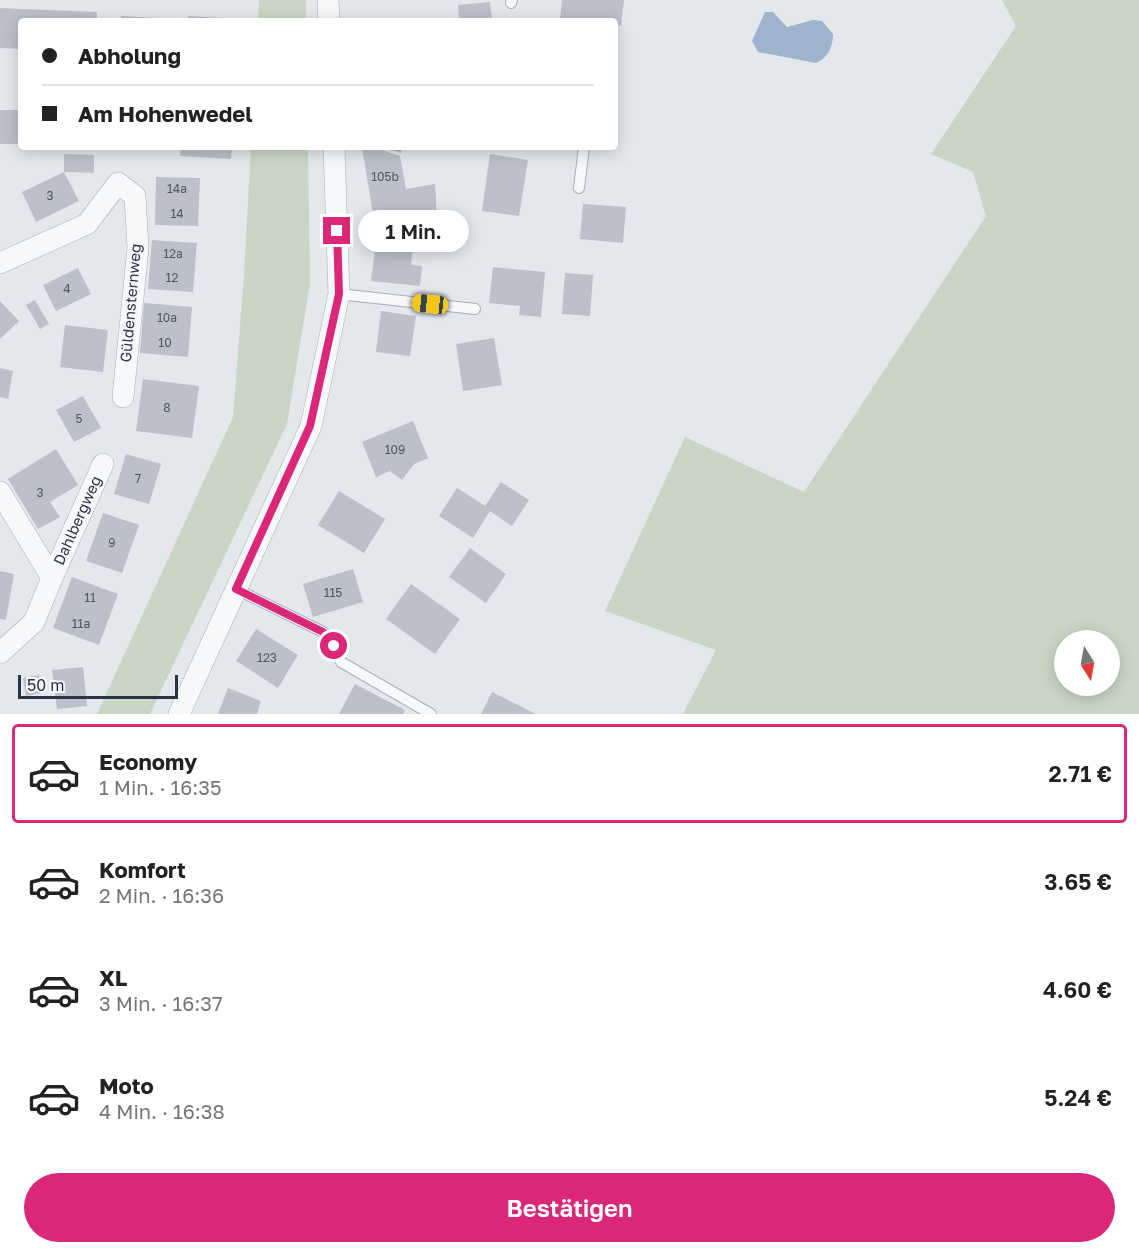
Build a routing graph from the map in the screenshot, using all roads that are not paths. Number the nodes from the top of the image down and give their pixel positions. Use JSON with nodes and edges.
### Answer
{"nodes":[{"id":1,"x":328,"y":0,"type":"edge"},
{"id":2,"x":329,"y":18,"type":"edge"},
{"id":3,"x":334,"y":150,"type":"edge"},
{"id":4,"x":584,"y":150,"type":"edge"},
{"id":5,"x":579,"y":188,"type":"dead end"},
{"id":6,"x":0,"y":262,"type":"edge"},
{"id":7,"x":339,"y":294,"type":"junction"},
{"id":8,"x":476,"y":309,"type":"dead end"},
{"id":9,"x":123,"y":398,"type":"dead end"},
{"id":10,"x":103,"y":464,"type":"dead end"},
{"id":11,"x":0,"y":492,"type":"edge"},
{"id":12,"x":52,"y":578,"type":"junction"},
{"id":13,"x":236,"y":589,"type":"junction"},
{"id":14,"x":0,"y":653,"type":"edge"},
{"id":15,"x":178,"y":714,"type":"edge"},
{"id":16,"x":431,"y":714,"type":"edge"}],
"edges":[{"from":1,"to":2,"type":"street"},
{"from":3,"to":7,"type":"street"},
{"from":4,"to":5,"type":"lane"},
{"from":6,"to":9,"type":"street","name":"Güldensternweg"},
{"from":7,"to":8,"type":"lane"},
{"from":7,"to":13,"type":"street"},
{"from":10,"to":12,"type":"street","name":"Dahlbergweg"},
{"from":11,"to":12,"type":"street","name":"Dahlbergweg"},
{"from":12,"to":14,"type":"street","name":"Dahlbergweg"},
{"from":13,"to":15,"type":"street"},
{"from":13,"to":16,"type":"lane"}]}
